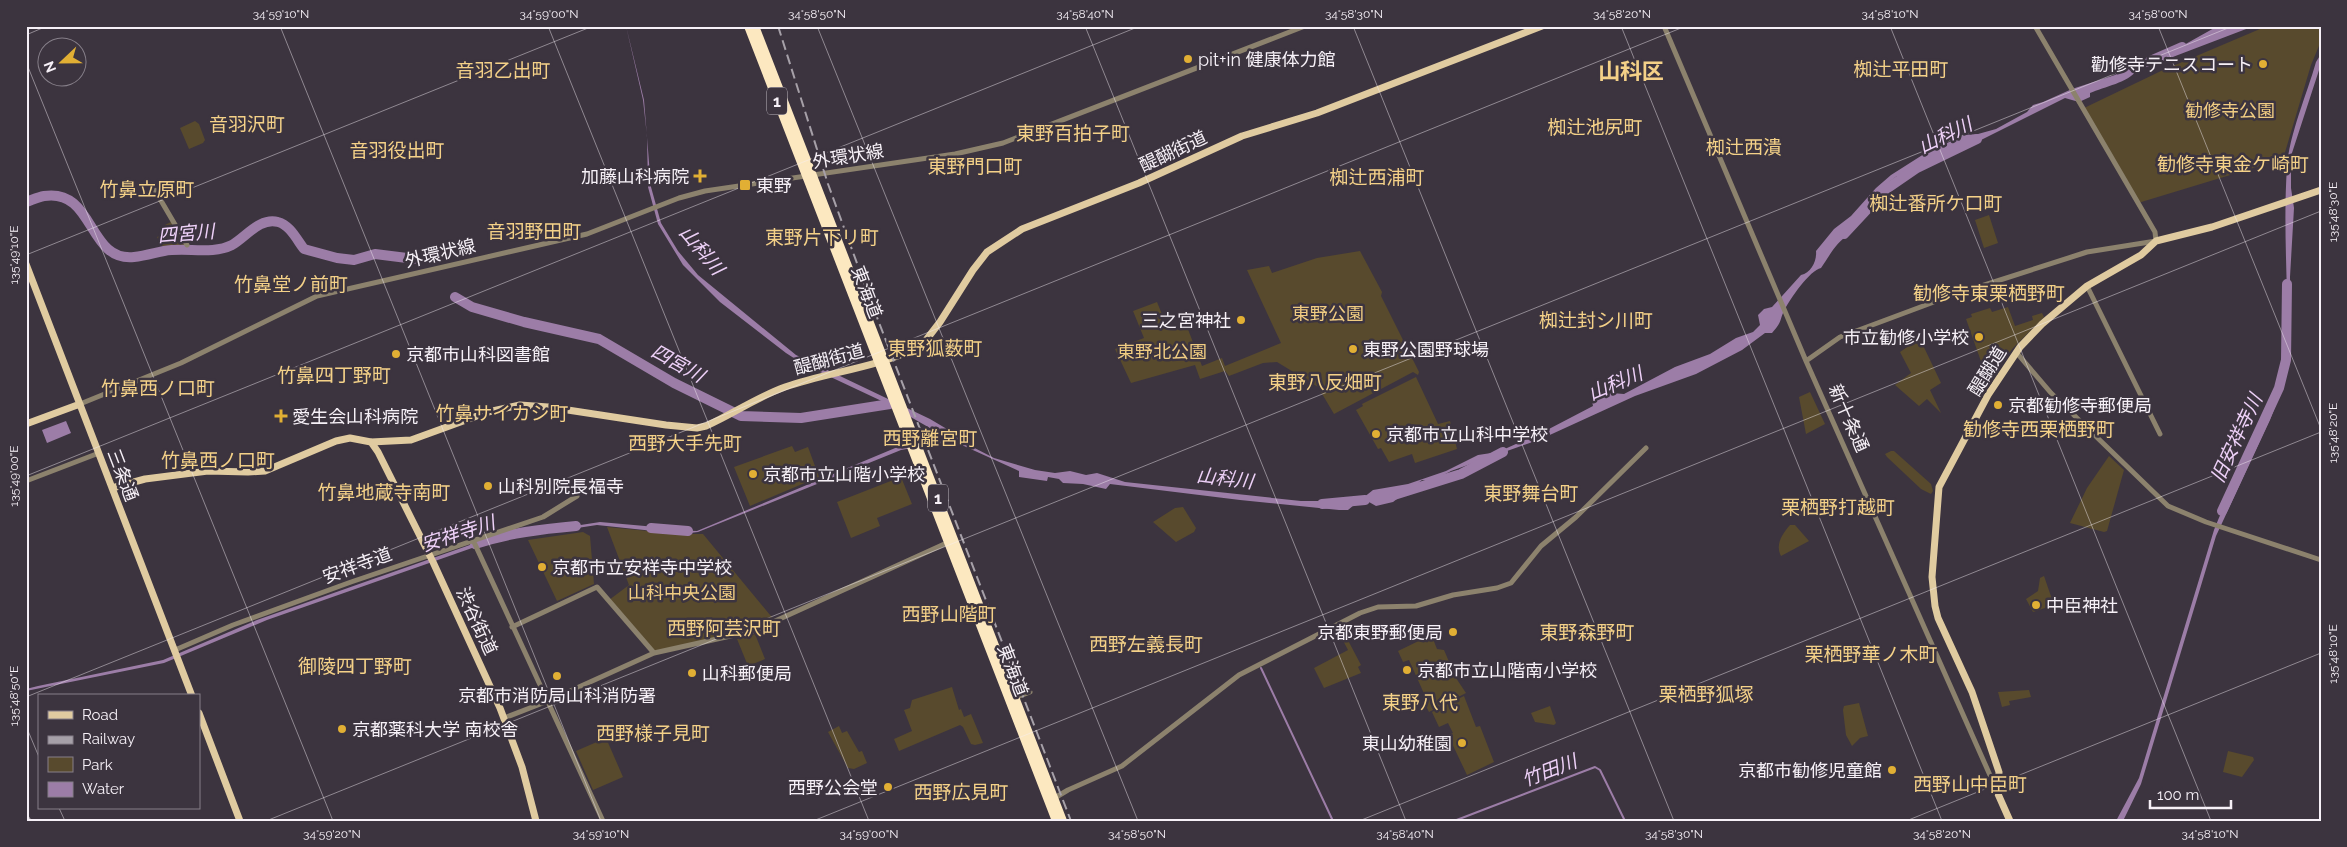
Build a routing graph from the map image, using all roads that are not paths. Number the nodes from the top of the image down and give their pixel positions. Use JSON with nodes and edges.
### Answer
{"nodes":[{"id":1,"x":748,"y":26,"type":"edge"},
{"id":2,"x":755,"y":26,"type":"edge"},
{"id":3,"x":1305,"y":26,"type":"edge"},
{"id":4,"x":1542,"y":26,"type":"edge"},
{"id":5,"x":1664,"y":26,"type":"edge"},
{"id":6,"x":2034,"y":26,"type":"edge"},
{"id":7,"x":810,"y":176,"type":"junction"},
{"id":8,"x":153,"y":186,"type":"dead end"},
{"id":9,"x":2321,"y":190,"type":"edge"},
{"id":10,"x":2156,"y":241,"type":"junction"},
{"id":11,"x":187,"y":245,"type":"dead end"},
{"id":12,"x":26,"y":264,"type":"edge"},
{"id":13,"x":2088,"y":286,"type":"junction"},
{"id":14,"x":2016,"y":352,"type":"junction"},
{"id":15,"x":881,"y":360,"type":"junction"},
{"id":16,"x":1806,"y":361,"type":"junction"},
{"id":17,"x":80,"y":404,"type":"junction"},
{"id":18,"x":26,"y":424,"type":"edge"},
{"id":19,"x":2160,"y":434,"type":"dead end"},
{"id":20,"x":371,"y":442,"type":"junction"},
{"id":21,"x":1646,"y":448,"type":"dead end"},
{"id":22,"x":99,"y":453,"type":"junction"},
{"id":23,"x":26,"y":481,"type":"edge"},
{"id":24,"x":112,"y":488,"type":"junction"},
{"id":25,"x":577,"y":496,"type":"dead end"},
{"id":26,"x":473,"y":540,"type":"junction"},
{"id":27,"x":951,"y":541,"type":"junction"},
{"id":28,"x":430,"y":558,"type":"junction"},
{"id":29,"x":2321,"y":560,"type":"edge"},
{"id":30,"x":512,"y":627,"type":"junction"},
{"id":31,"x":654,"y":653,"type":"junction"},
{"id":32,"x":176,"y":654,"type":"junction"},
{"id":33,"x":1030,"y":692,"type":"dead end"},
{"id":34,"x":191,"y":694,"type":"edge"},
{"id":35,"x":1012,"y":699,"type":"junction"},
{"id":36,"x":548,"y":701,"type":"junction"},
{"id":37,"x":200,"y":716,"type":"edge"},
{"id":38,"x":504,"y":718,"type":"junction"},
{"id":39,"x":1998,"y":794,"type":"junction"},
{"id":40,"x":1051,"y":800,"type":"junction"},
{"id":41,"x":240,"y":821,"type":"edge"},
{"id":42,"x":536,"y":821,"type":"edge"},
{"id":43,"x":603,"y":821,"type":"edge"},
{"id":44,"x":1056,"y":821,"type":"edge"},
{"id":45,"x":1063,"y":821,"type":"edge"},
{"id":46,"x":2010,"y":821,"type":"edge"}],
"edges":[{"from":1,"to":7,"type":"highway","name":"東海道","number":"1"},
{"from":2,"to":7,"type":"highway","name":"東海道","number":"1"},
{"from":3,"to":7,"type":"street","name":"外環状線"},
{"from":4,"to":15,"type":"main road","name":"醍醐街道"},
{"from":5,"to":16,"type":"street","name":"新十条通"},
{"from":6,"to":10,"type":"street"},
{"from":7,"to":15,"type":"highway","name":"東海道","number":"1"},
{"from":7,"to":17,"type":"street","name":"外環状線"},
{"from":8,"to":11,"type":"street"},
{"from":9,"to":10,"type":"main road","name":"醍醐道"},
{"from":10,"to":13,"type":"main road","name":"醍醐道"},
{"from":10,"to":16,"type":"street"},
{"from":12,"to":17,"type":"main road","name":"三条通"},
{"from":13,"to":14,"type":"main road","name":"醍醐道"},
{"from":13,"to":19,"type":"street"},
{"from":14,"to":29,"type":"street"},
{"from":14,"to":39,"type":"main road","name":"醍醐道"},
{"from":15,"to":20,"type":"main road","name":"醍醐街道"},
{"from":15,"to":27,"type":"highway","name":"東海道","number":"1"},
{"from":16,"to":39,"type":"street","name":"新十条通"},
{"from":17,"to":18,"type":"main road"},
{"from":17,"to":22,"type":"main road","name":"三条通"},
{"from":20,"to":24,"type":"main road","name":"醍醐街道"},
{"from":20,"to":28,"type":"main road","name":"渋谷街道"},
{"from":21,"to":40,"type":"street"},
{"from":22,"to":23,"type":"street"},
{"from":22,"to":24,"type":"main road","name":"三条通"},
{"from":24,"to":32,"type":"main road","name":"三条通"},
{"from":25,"to":26,"type":"street","name":"安祥寺道"},
{"from":26,"to":28,"type":"street","name":"安祥寺道"},
{"from":26,"to":30,"type":"street"},
{"from":27,"to":31,"type":"street"},
{"from":27,"to":35,"type":"highway","name":"東海道","number":"1"},
{"from":28,"to":32,"type":"street","name":"安祥寺道"},
{"from":28,"to":38,"type":"main road","name":"渋谷街道"},
{"from":30,"to":31,"type":"street"},
{"from":30,"to":36,"type":"street"},
{"from":31,"to":36,"type":"street"},
{"from":32,"to":34,"type":"main road","name":"三条通"},
{"from":33,"to":35,"type":"street"},
{"from":35,"to":40,"type":"highway","name":"東海道","number":"1"},
{"from":36,"to":38,"type":"street"},
{"from":36,"to":43,"type":"street"},
{"from":37,"to":41,"type":"main road"},
{"from":38,"to":42,"type":"main road","name":"渋谷街道"},
{"from":39,"to":46,"type":"main road","name":"新十条通"},
{"from":40,"to":44,"type":"highway","name":"東海道","number":"1"},
{"from":40,"to":45,"type":"highway","name":"東海道","number":"1"}]}
